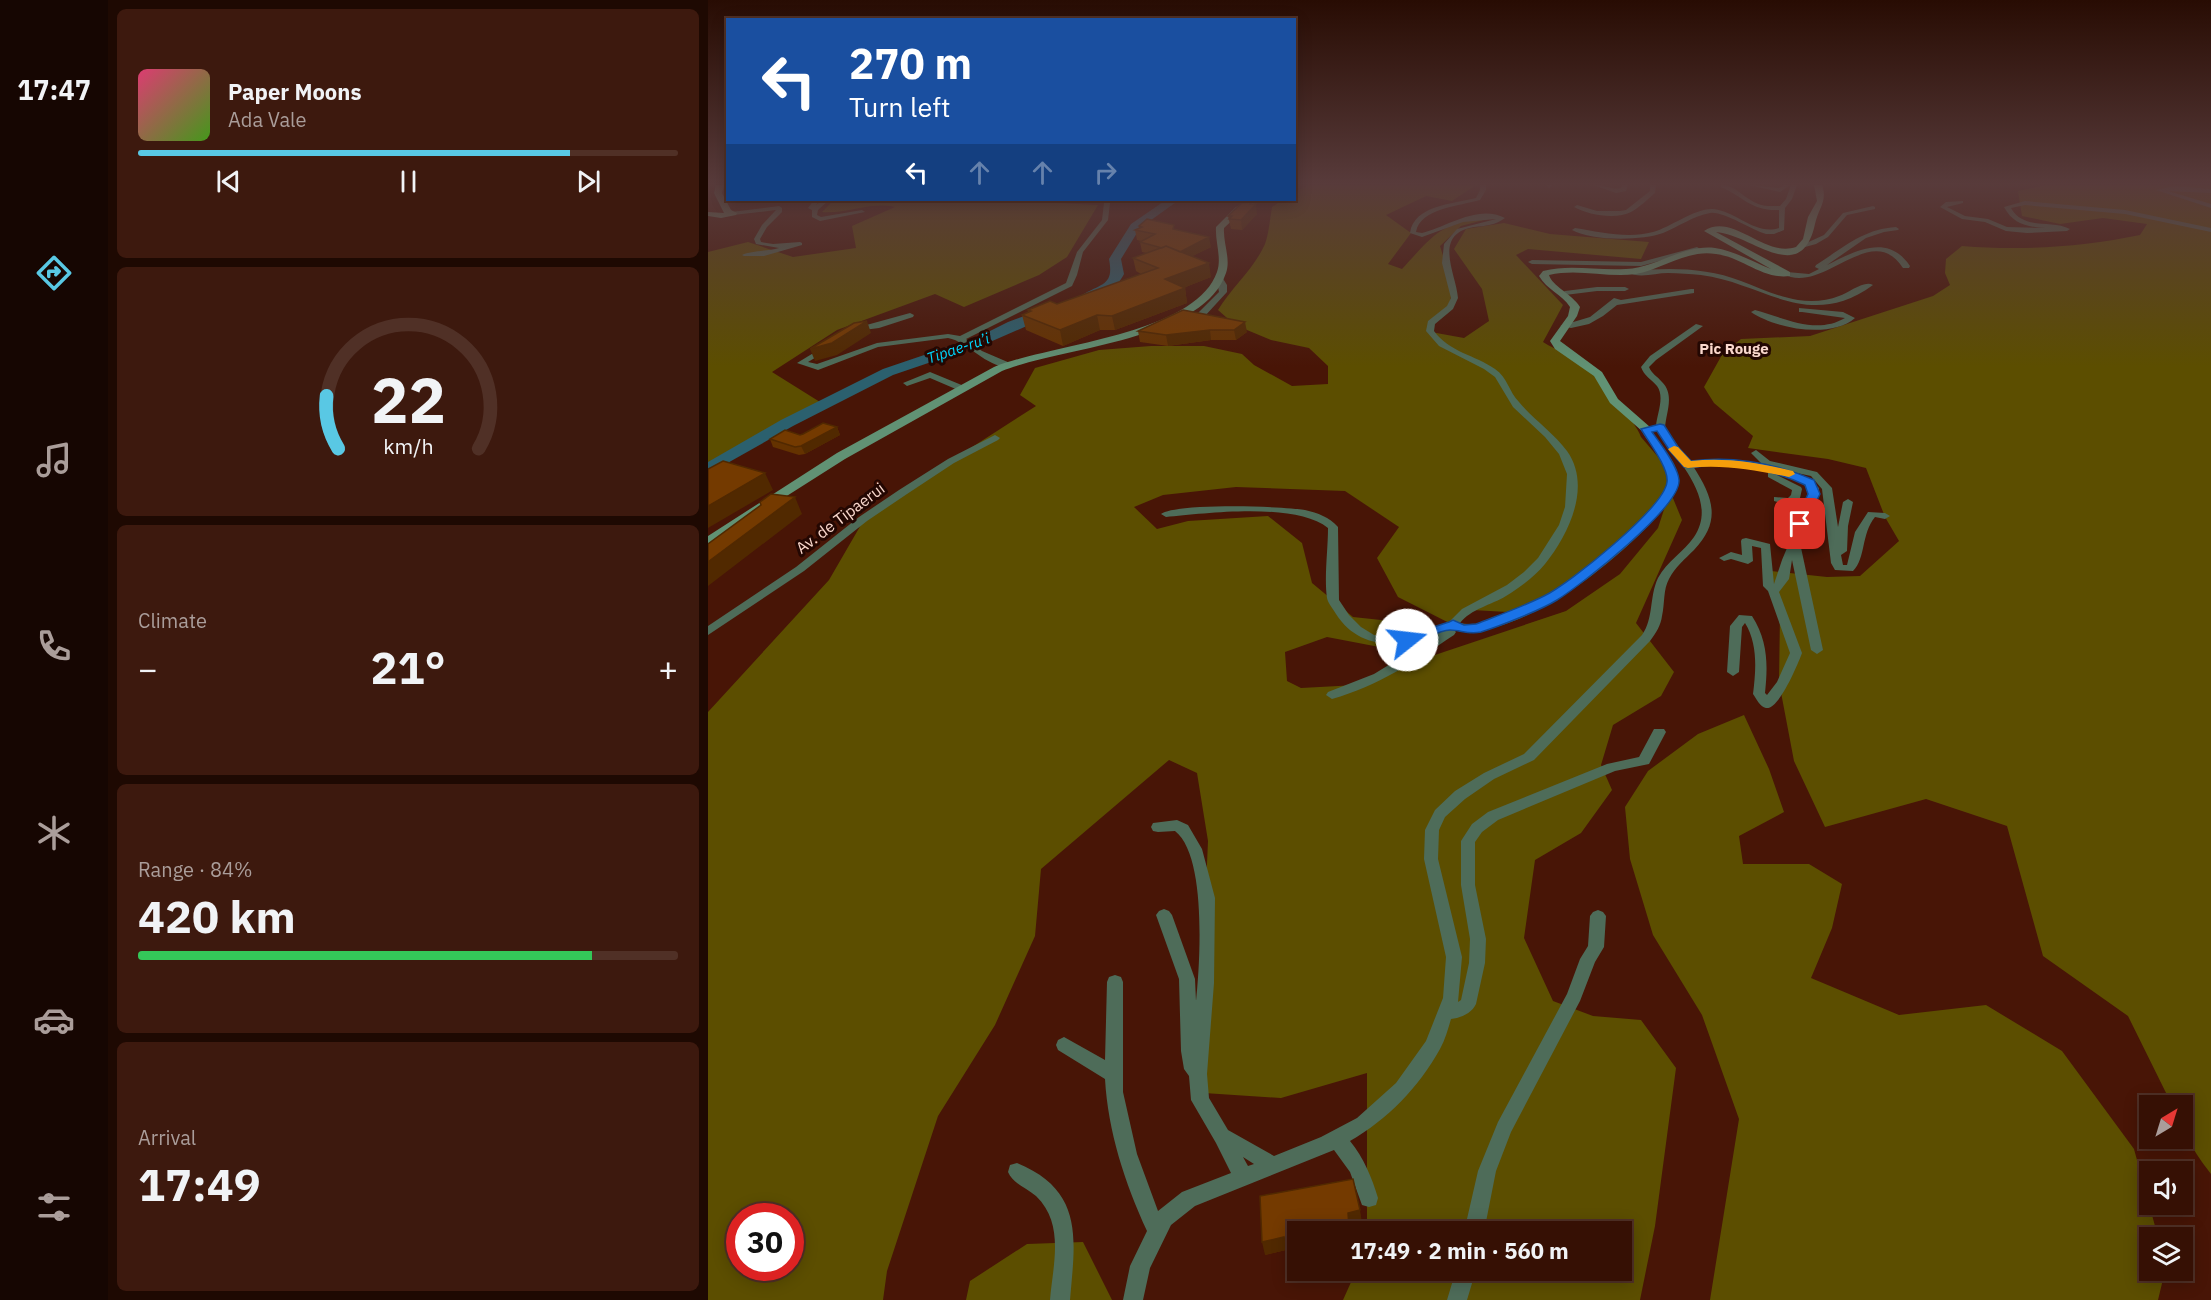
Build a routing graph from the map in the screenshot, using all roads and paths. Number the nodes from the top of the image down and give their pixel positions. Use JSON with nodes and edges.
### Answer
{"nodes":[{"id":1,"x":795,"y":246,"type":"edge"},
{"id":2,"x":1086,"y":246,"type":"edge"},
{"id":3,"x":1219,"y":246,"type":"edge"},
{"id":4,"x":1447,"y":246,"type":"edge"},
{"id":5,"x":1735,"y":246,"type":"edge"},
{"id":6,"x":1765,"y":246,"type":"edge"},
{"id":7,"x":1803,"y":246,"type":"edge"},
{"id":8,"x":1846,"y":246,"type":"edge"},
{"id":9,"x":1716,"y":250,"type":"junction"},
{"id":10,"x":746,"y":255,"type":"dead end"},
{"id":11,"x":1532,"y":262,"type":"dead end"},
{"id":12,"x":1906,"y":266,"type":"dead end"},
{"id":13,"x":1631,"y":272,"type":"junction"},
{"id":14,"x":1790,"y":275,"type":"junction"},
{"id":15,"x":1725,"y":278,"type":"junction"},
{"id":16,"x":1220,"y":279,"type":"junction"},
{"id":17,"x":1869,"y":285,"type":"dead end"},
{"id":18,"x":1625,"y":289,"type":"dead end"},
{"id":19,"x":1691,"y":291,"type":"dead end"},
{"id":20,"x":1565,"y":293,"type":"junction"},
{"id":21,"x":1755,"y":312,"type":"dead end"},
{"id":22,"x":910,"y":315,"type":"dead end"},
{"id":23,"x":1200,"y":320,"type":"edge"},
{"id":24,"x":1564,"y":326,"type":"junction"},
{"id":25,"x":1699,"y":326,"type":"dead end"},
{"id":26,"x":844,"y":336,"type":"edge"},
{"id":27,"x":835,"y":342,"type":"edge"},
{"id":28,"x":965,"y":342,"type":"junction"},
{"id":29,"x":1007,"y":365,"type":"junction"},
{"id":30,"x":907,"y":383,"type":"dead end"},
{"id":31,"x":961,"y":388,"type":"junction"},
{"id":32,"x":1660,"y":428,"type":"junction"},
{"id":33,"x":1646,"y":429,"type":"junction"},
{"id":34,"x":995,"y":438,"type":"dead end"},
{"id":35,"x":1756,"y":453,"type":"dead end"},
{"id":36,"x":1728,"y":463,"type":"junction"},
{"id":37,"x":1688,"y":464,"type":"junction"},
{"id":38,"x":1773,"y":469,"type":"junction"},
{"id":39,"x":1816,"y":475,"type":"junction"},
{"id":40,"x":1778,"y":499,"type":"dead end"},
{"id":41,"x":1848,"y":502,"type":"dead end"},
{"id":42,"x":1166,"y":514,"type":"dead end"},
{"id":43,"x":1885,"y":516,"type":"dead end"},
{"id":44,"x":708,"y":542,"type":"edge"},
{"id":45,"x":1794,"y":542,"type":"junction"},
{"id":46,"x":1836,"y":553,"type":"junction"},
{"id":47,"x":1724,"y":558,"type":"dead end"},
{"id":48,"x":1773,"y":590,"type":"junction"},
{"id":49,"x":1455,"y":626,"type":"junction"},
{"id":50,"x":708,"y":631,"type":"edge"},
{"id":51,"x":1817,"y":650,"type":"dead end"},
{"id":52,"x":1733,"y":672,"type":"dead end"},
{"id":53,"x":1332,"y":695,"type":"dead end"},
{"id":54,"x":1659,"y":732,"type":"dead end"},
{"id":55,"x":1158,"y":827,"type":"dead end"},
{"id":56,"x":1164,"y":915,"type":"dead end"},
{"id":57,"x":1598,"y":916,"type":"dead end"},
{"id":58,"x":1115,"y":982,"type":"dead end"},
{"id":59,"x":1446,"y":1012,"type":"junction"},
{"id":60,"x":1065,"y":1045,"type":"dead end"},
{"id":61,"x":1113,"y":1075,"type":"junction"},
{"id":62,"x":1200,"y":1100,"type":"junction"},
{"id":63,"x":1222,"y":1136,"type":"junction"},
{"id":64,"x":1335,"y":1139,"type":"junction"},
{"id":65,"x":1273,"y":1166,"type":"junction"},
{"id":66,"x":1017,"y":1172,"type":"dead end"},
{"id":67,"x":1243,"y":1178,"type":"junction"},
{"id":68,"x":1369,"y":1198,"type":"dead end"},
{"id":69,"x":1476,"y":1221,"type":"edge"},
{"id":70,"x":1157,"y":1230,"type":"junction"},
{"id":71,"x":1463,"y":1281,"type":"edge"},
{"id":72,"x":1060,"y":1300,"type":"edge"},
{"id":73,"x":1132,"y":1300,"type":"edge"},
{"id":74,"x":1457,"y":1300,"type":"edge"}],
"edges":[{"from":1,"to":10,"type":"street"},
{"from":2,"to":28,"type":"street"},
{"from":3,"to":16,"type":"street"},
{"from":4,"to":49,"type":"street"},
{"from":5,"to":14,"type":"street"},
{"from":6,"to":7,"type":"street"},
{"from":8,"to":14,"type":"street"},
{"from":9,"to":11,"type":"street"},
{"from":9,"to":13,"type":"street"},
{"from":9,"to":14,"type":"street"},
{"from":12,"to":14,"type":"street"},
{"from":13,"to":15,"type":"street"},
{"from":13,"to":20,"type":"street"},
{"from":15,"to":17,"type":"street"},
{"from":15,"to":21,"type":"street"},
{"from":16,"to":23,"type":"street"},
{"from":16,"to":29,"type":"street"},
{"from":18,"to":20,"type":"street"},
{"from":19,"to":24,"type":"street"},
{"from":20,"to":24,"type":"street"},
{"from":22,"to":26,"type":"street"},
{"from":24,"to":33,"type":"street"},
{"from":25,"to":32,"type":"street"},
{"from":27,"to":28,"type":"street"},
{"from":28,"to":29,"type":"street"},
{"from":29,"to":31,"type":"street"},
{"from":30,"to":31,"type":"street"},
{"from":31,"to":44,"type":"street"},
{"from":32,"to":33,"type":"street"},
{"from":32,"to":37,"type":"street"},
{"from":33,"to":49,"type":"street"},
{"from":34,"to":50,"type":"street","name":"Av. de Tipaerui"},
{"from":35,"to":39,"type":"street"},
{"from":36,"to":37,"type":"street"},
{"from":36,"to":38,"type":"street"},
{"from":36,"to":40,"type":"street"},
{"from":37,"to":59,"type":"street"},
{"from":38,"to":39,"type":"street"},
{"from":38,"to":45,"type":"street"},
{"from":39,"to":46,"type":"street"},
{"from":41,"to":46,"type":"street"},
{"from":42,"to":49,"type":"street"},
{"from":43,"to":46,"type":"street"},
{"from":45,"to":48,"type":"street"},
{"from":45,"to":51,"type":"street"},
{"from":47,"to":48,"type":"street"},
{"from":48,"to":52,"type":"street"},
{"from":49,"to":53,"type":"street"},
{"from":54,"to":59,"type":"street"},
{"from":55,"to":62,"type":"street"},
{"from":56,"to":62,"type":"street"},
{"from":57,"to":69,"type":"street"},
{"from":58,"to":61,"type":"street"},
{"from":59,"to":64,"type":"street"},
{"from":60,"to":61,"type":"street"},
{"from":61,"to":70,"type":"street"},
{"from":62,"to":63,"type":"street"},
{"from":63,"to":65,"type":"street"},
{"from":63,"to":67,"type":"street"},
{"from":64,"to":65,"type":"street"},
{"from":64,"to":68,"type":"street"},
{"from":65,"to":67,"type":"street"},
{"from":66,"to":72,"type":"street"},
{"from":67,"to":70,"type":"street"},
{"from":70,"to":73,"type":"street"},
{"from":71,"to":74,"type":"street"}]}
